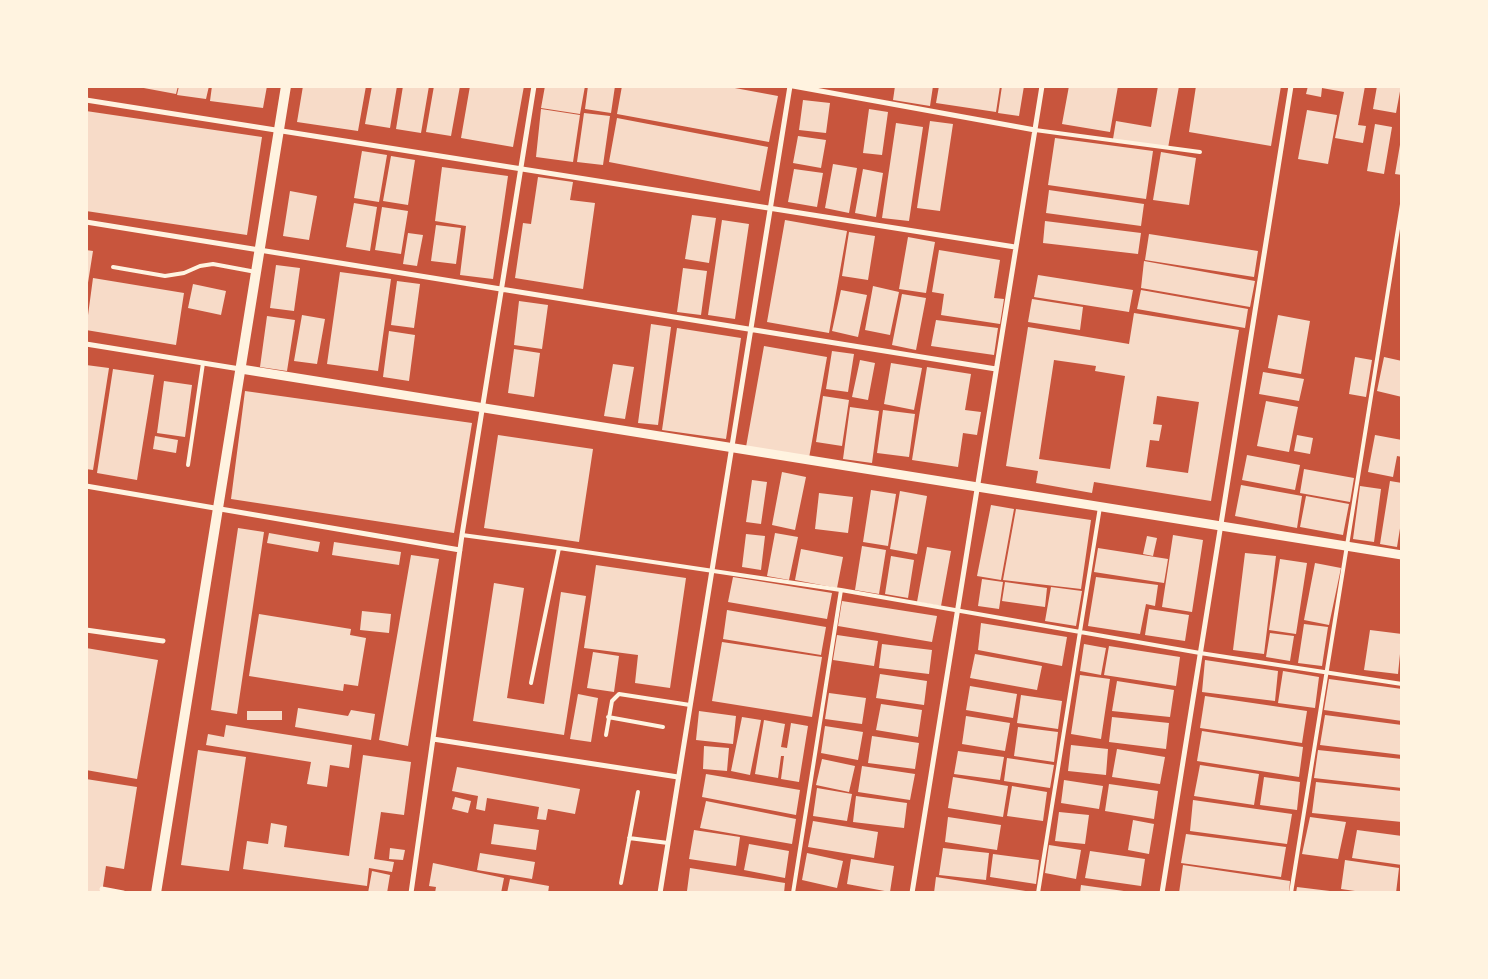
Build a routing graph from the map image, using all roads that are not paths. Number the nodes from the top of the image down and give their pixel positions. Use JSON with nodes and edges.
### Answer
{"nodes":[{"id":1,"x":286,"y":86,"type":"edge"},
{"id":2,"x":534,"y":86,"type":"edge"},
{"id":3,"x":791,"y":86,"type":"edge"},
{"id":4,"x":1042,"y":86,"type":"edge"},
{"id":5,"x":1291,"y":86,"type":"edge"},
{"id":6,"x":86,"y":100,"type":"edge"},
{"id":7,"x":279,"y":130,"type":"junction"},
{"id":8,"x":1035,"y":130,"type":"junction"},
{"id":9,"x":1200,"y":152,"type":"dead end"},
{"id":10,"x":520,"y":168,"type":"junction"},
{"id":11,"x":1402,"y":204,"type":"edge"},
{"id":12,"x":770,"y":208,"type":"junction"},
{"id":13,"x":86,"y":222,"type":"edge"},
{"id":14,"x":1015,"y":247,"type":"junction"},
{"id":15,"x":260,"y":249,"type":"junction"},
{"id":16,"x":113,"y":267,"type":"dead end"},
{"id":17,"x":256,"y":272,"type":"junction"},
{"id":18,"x":501,"y":289,"type":"junction"},
{"id":19,"x":751,"y":330,"type":"junction"},
{"id":20,"x":86,"y":344,"type":"edge"},
{"id":21,"x":203,"y":363,"type":"junction"},
{"id":22,"x":241,"y":369,"type":"junction"},
{"id":23,"x":996,"y":369,"type":"junction"},
{"id":24,"x":482,"y":408,"type":"junction"},
{"id":25,"x":732,"y":448,"type":"junction"},
{"id":26,"x":188,"y":465,"type":"dead end"},
{"id":27,"x":86,"y":486,"type":"edge"},
{"id":28,"x":977,"y":487,"type":"junction"},
{"id":29,"x":1100,"y":507,"type":"junction"},
{"id":30,"x":218,"y":509,"type":"junction"},
{"id":31,"x":1220,"y":526,"type":"junction"},
{"id":32,"x":462,"y":535,"type":"junction"},
{"id":33,"x":1349,"y":545,"type":"junction"},
{"id":34,"x":559,"y":548,"type":"junction"},
{"id":35,"x":460,"y":550,"type":"junction"},
{"id":36,"x":1402,"y":555,"type":"edge"},
{"id":37,"x":711,"y":569,"type":"junction"},
{"id":38,"x":841,"y":590,"type":"junction"},
{"id":39,"x":958,"y":610,"type":"junction"},
{"id":40,"x":86,"y":630,"type":"edge"},
{"id":41,"x":1080,"y":632,"type":"junction"},
{"id":42,"x":163,"y":641,"type":"dead end"},
{"id":43,"x":1200,"y":653,"type":"junction"},
{"id":44,"x":1326,"y":673,"type":"junction"},
{"id":45,"x":531,"y":683,"type":"dead end"},
{"id":46,"x":1402,"y":684,"type":"edge"},
{"id":47,"x":690,"y":705,"type":"junction"},
{"id":48,"x":608,"y":717,"type":"junction"},
{"id":49,"x":663,"y":727,"type":"dead end"},
{"id":50,"x":606,"y":735,"type":"dead end"},
{"id":51,"x":433,"y":738,"type":"junction"},
{"id":52,"x":678,"y":777,"type":"junction"},
{"id":53,"x":638,"y":792,"type":"dead end"},
{"id":54,"x":629,"y":838,"type":"junction"},
{"id":55,"x":668,"y":843,"type":"junction"},
{"id":56,"x":621,"y":883,"type":"dead end"},
{"id":57,"x":102,"y":890,"type":"dead end"},
{"id":58,"x":123,"y":893,"type":"edge"},
{"id":59,"x":156,"y":893,"type":"edge"},
{"id":60,"x":411,"y":893,"type":"edge"},
{"id":61,"x":660,"y":893,"type":"edge"},
{"id":62,"x":793,"y":893,"type":"edge"},
{"id":63,"x":912,"y":893,"type":"edge"},
{"id":64,"x":1038,"y":893,"type":"edge"},
{"id":65,"x":1162,"y":893,"type":"edge"},
{"id":66,"x":1291,"y":893,"type":"edge"}],
"edges":[{"from":1,"to":7,"type":"main road"},
{"from":2,"to":10,"type":"street"},
{"from":3,"to":8,"type":"street"},
{"from":3,"to":12,"type":"street"},
{"from":4,"to":8,"type":"street"},
{"from":5,"to":31,"type":"street"},
{"from":6,"to":7,"type":"street"},
{"from":7,"to":10,"type":"street"},
{"from":7,"to":15,"type":"main road"},
{"from":8,"to":9,"type":"lane"},
{"from":8,"to":14,"type":"street"},
{"from":10,"to":12,"type":"street"},
{"from":10,"to":18,"type":"street"},
{"from":11,"to":33,"type":"lane"},
{"from":12,"to":14,"type":"street"},
{"from":12,"to":19,"type":"street"},
{"from":13,"to":15,"type":"street"},
{"from":14,"to":23,"type":"street"},
{"from":15,"to":17,"type":"main road"},
{"from":15,"to":18,"type":"street"},
{"from":16,"to":17,"type":"lane"},
{"from":17,"to":22,"type":"main road"},
{"from":18,"to":19,"type":"street"},
{"from":18,"to":24,"type":"street"},
{"from":19,"to":23,"type":"street"},
{"from":19,"to":25,"type":"street"},
{"from":20,"to":21,"type":"street"},
{"from":21,"to":22,"type":"street"},
{"from":21,"to":26,"type":"lane"},
{"from":22,"to":24,"type":"street"},
{"from":22,"to":30,"type":"main road"},
{"from":23,"to":28,"type":"street"},
{"from":24,"to":25,"type":"street"},
{"from":24,"to":32,"type":"street"},
{"from":25,"to":28,"type":"street"},
{"from":25,"to":37,"type":"street"},
{"from":27,"to":30,"type":"street"},
{"from":28,"to":29,"type":"street"},
{"from":28,"to":39,"type":"street"},
{"from":29,"to":31,"type":"street"},
{"from":29,"to":41,"type":"lane"},
{"from":30,"to":35,"type":"street"},
{"from":30,"to":59,"type":"main road"},
{"from":31,"to":33,"type":"street"},
{"from":31,"to":43,"type":"street"},
{"from":32,"to":34,"type":"lane"},
{"from":32,"to":35,"type":"street"},
{"from":33,"to":36,"type":"street"},
{"from":33,"to":44,"type":"lane"},
{"from":34,"to":37,"type":"lane"},
{"from":34,"to":45,"type":"lane"},
{"from":35,"to":51,"type":"street"},
{"from":37,"to":38,"type":"lane"},
{"from":37,"to":47,"type":"street"},
{"from":38,"to":39,"type":"lane"},
{"from":38,"to":62,"type":"lane"},
{"from":39,"to":41,"type":"lane"},
{"from":39,"to":63,"type":"street"},
{"from":40,"to":42,"type":"street"},
{"from":41,"to":43,"type":"lane"},
{"from":41,"to":64,"type":"lane"},
{"from":43,"to":44,"type":"lane"},
{"from":43,"to":65,"type":"street"},
{"from":44,"to":46,"type":"lane"},
{"from":44,"to":66,"type":"lane"},
{"from":47,"to":48,"type":"lane"},
{"from":47,"to":52,"type":"street"},
{"from":48,"to":49,"type":"lane"},
{"from":48,"to":50,"type":"lane"},
{"from":51,"to":52,"type":"street"},
{"from":51,"to":60,"type":"street"},
{"from":52,"to":55,"type":"street"},
{"from":53,"to":54,"type":"lane"},
{"from":54,"to":55,"type":"lane"},
{"from":54,"to":56,"type":"lane"},
{"from":55,"to":61,"type":"street"},
{"from":57,"to":58,"type":"street"}]}
